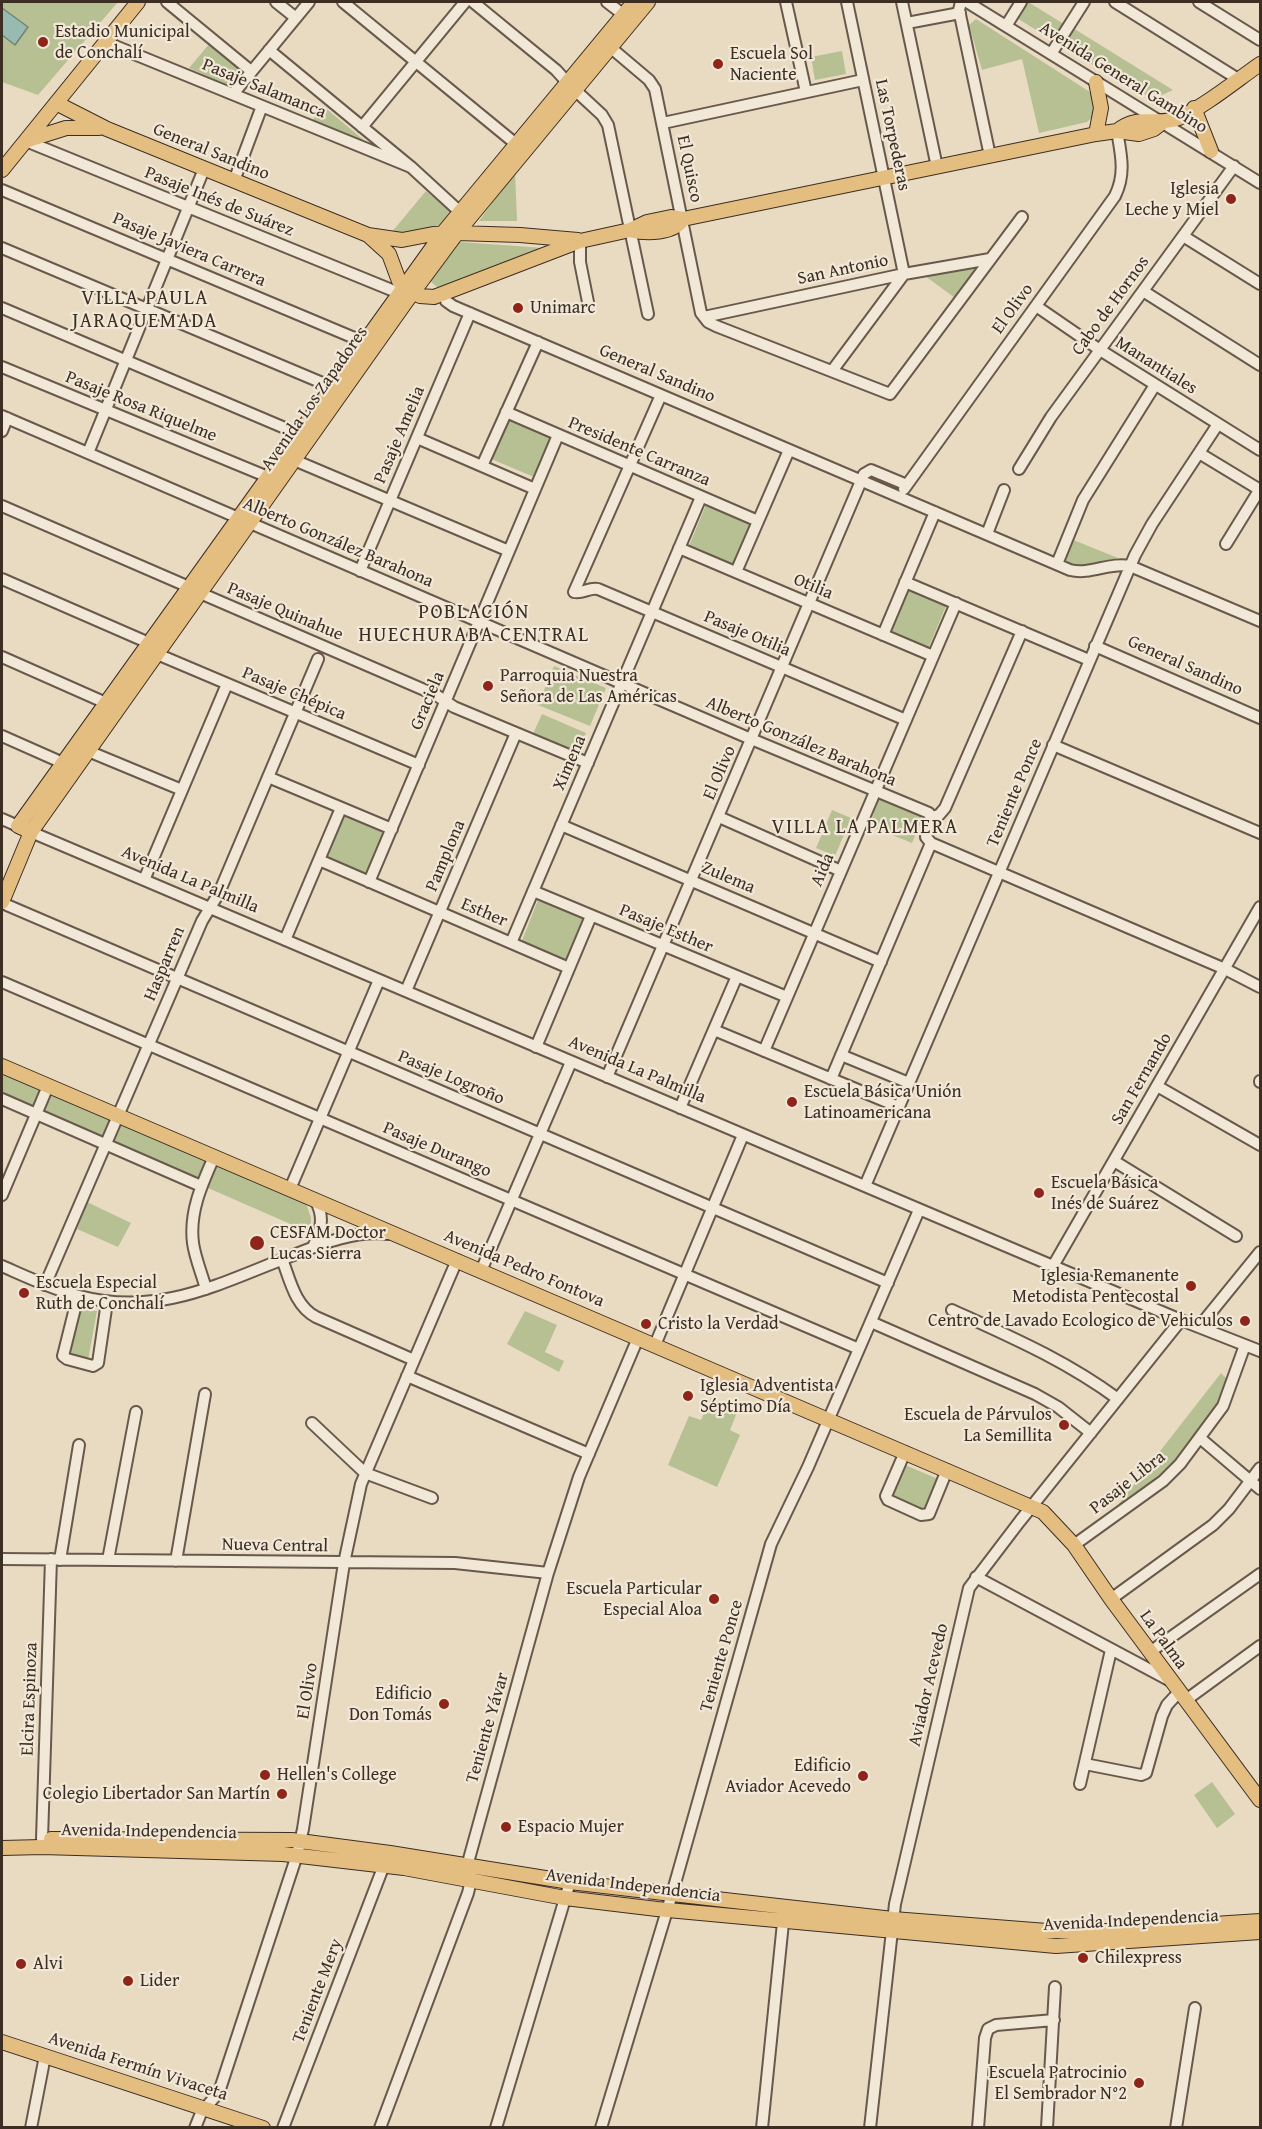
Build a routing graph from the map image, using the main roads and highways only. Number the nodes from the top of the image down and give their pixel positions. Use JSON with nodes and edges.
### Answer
{"nodes":[{"id":1,"x":138,"y":2,"type":"edge"},
{"id":2,"x":634,"y":2,"type":"edge"},
{"id":3,"x":648,"y":2,"type":"edge"},
{"id":4,"x":627,"y":18,"type":"junction"},
{"id":5,"x":1260,"y":64,"type":"edge"},
{"id":6,"x":1096,"y":82,"type":"road end"},
{"id":7,"x":571,"y":86,"type":"junction"},
{"id":8,"x":56,"y":103,"type":"junction"},
{"id":9,"x":1194,"y":108,"type":"junction"},
{"id":10,"x":107,"y":129,"type":"junction"},
{"id":11,"x":1096,"y":134,"type":"junction"},
{"id":12,"x":26,"y":141,"type":"junction"},
{"id":13,"x":1211,"y":152,"type":"road end"},
{"id":14,"x":2,"y":170,"type":"edge"},
{"id":15,"x":457,"y":233,"type":"junction"},
{"id":16,"x":442,"y":234,"type":"junction"},
{"id":17,"x":368,"y":235,"type":"junction"},
{"id":18,"x":546,"y":238,"type":"junction"},
{"id":19,"x":580,"y":241,"type":"junction"},
{"id":20,"x":548,"y":253,"type":"junction"},
{"id":21,"x":405,"y":291,"type":"junction"},
{"id":22,"x":244,"y":521,"type":"junction"},
{"id":23,"x":153,"y":648,"type":"junction"},
{"id":24,"x":25,"y":829,"type":"junction"},
{"id":25,"x":2,"y":903,"type":"edge"},
{"id":26,"x":2,"y":1066,"type":"edge"},
{"id":27,"x":1032,"y":1506,"type":"joint"},
{"id":28,"x":1260,"y":1800,"type":"edge"},
{"id":29,"x":2,"y":1839,"type":"edge"},
{"id":30,"x":2,"y":1848,"type":"edge"},
{"id":31,"x":470,"y":1873,"type":"junction"},
{"id":32,"x":1260,"y":1921,"type":"edge"},
{"id":33,"x":892,"y":1925,"type":"junction"},
{"id":34,"x":1260,"y":1932,"type":"edge"},
{"id":35,"x":2,"y":2042,"type":"edge"},
{"id":36,"x":263,"y":2127,"type":"edge"}],
"edges":[{"from":1,"to":8,"type":"main road"},
{"from":2,"to":4,"type":"main road","name":"Avenida Los Zapadores"},
{"from":3,"to":4,"type":"main road","name":"Avenida Los Zapadores"},
{"from":4,"to":7,"type":"main road","name":"Avenida Los Zapadores"},
{"from":4,"to":7,"type":"main road","name":"Avenida Los Zapadores"},
{"from":5,"to":9,"type":"main road"},
{"from":6,"to":11,"type":"main road"},
{"from":7,"to":15,"type":"main road","name":"Avenida Los Zapadores"},
{"from":7,"to":16,"type":"main road","name":"Avenida Los Zapadores"},
{"from":8,"to":10,"type":"main road","name":"General Sandino"},
{"from":8,"to":12,"type":"main road"},
{"from":9,"to":11,"type":"main road"},
{"from":9,"to":13,"type":"main road"},
{"from":10,"to":12,"type":"main road","name":"General Sandino"},
{"from":10,"to":17,"type":"main road","name":"General Sandino"},
{"from":11,"to":19,"type":"main road"},
{"from":12,"to":14,"type":"main road"},
{"from":15,"to":16,"type":"main road","name":"General Sandino"},
{"from":15,"to":18,"type":"main road","name":"General Sandino"},
{"from":15,"to":21,"type":"main road","name":"Avenida Los Zapadores"},
{"from":16,"to":17,"type":"main road","name":"General Sandino"},
{"from":16,"to":21,"type":"main road","name":"Avenida Los Zapadores"},
{"from":17,"to":21,"type":"main road","name":"General Sandino"},
{"from":18,"to":19,"type":"main road","name":"General Sandino"},
{"from":18,"to":20,"type":"main road"},
{"from":19,"to":20,"type":"main road"},
{"from":20,"to":21,"type":"main road","name":"General Sandino"},
{"from":21,"to":22,"type":"main road","name":"Avenida Los Zapadores"},
{"from":21,"to":22,"type":"main road","name":"Avenida Los Zapadores"},
{"from":22,"to":23,"type":"main road","name":"Avenida Los Zapadores"},
{"from":23,"to":24,"type":"main road","name":"Avenida Los Zapadores"},
{"from":23,"to":24,"type":"main road","name":"Avenida Los Zapadores"},
{"from":24,"to":25,"type":"main road"},
{"from":26,"to":27,"type":"main road","name":"Avenida Pedro Fontova"},
{"from":27,"to":28,"type":"main road","name":"La Palma"},
{"from":29,"to":31,"type":"main road","name":"Avenida Independencia"},
{"from":30,"to":31,"type":"main road","name":"Avenida Independencia"},
{"from":31,"to":33,"type":"main road","name":"Avenida Independencia"},
{"from":31,"to":33,"type":"main road","name":"Avenida Independencia"},
{"from":32,"to":33,"type":"main road","name":"Avenida Independencia"},
{"from":33,"to":34,"type":"main road","name":"Avenida Independencia"},
{"from":35,"to":36,"type":"main road","name":"Avenida Fermín Vivaceta"}]}
